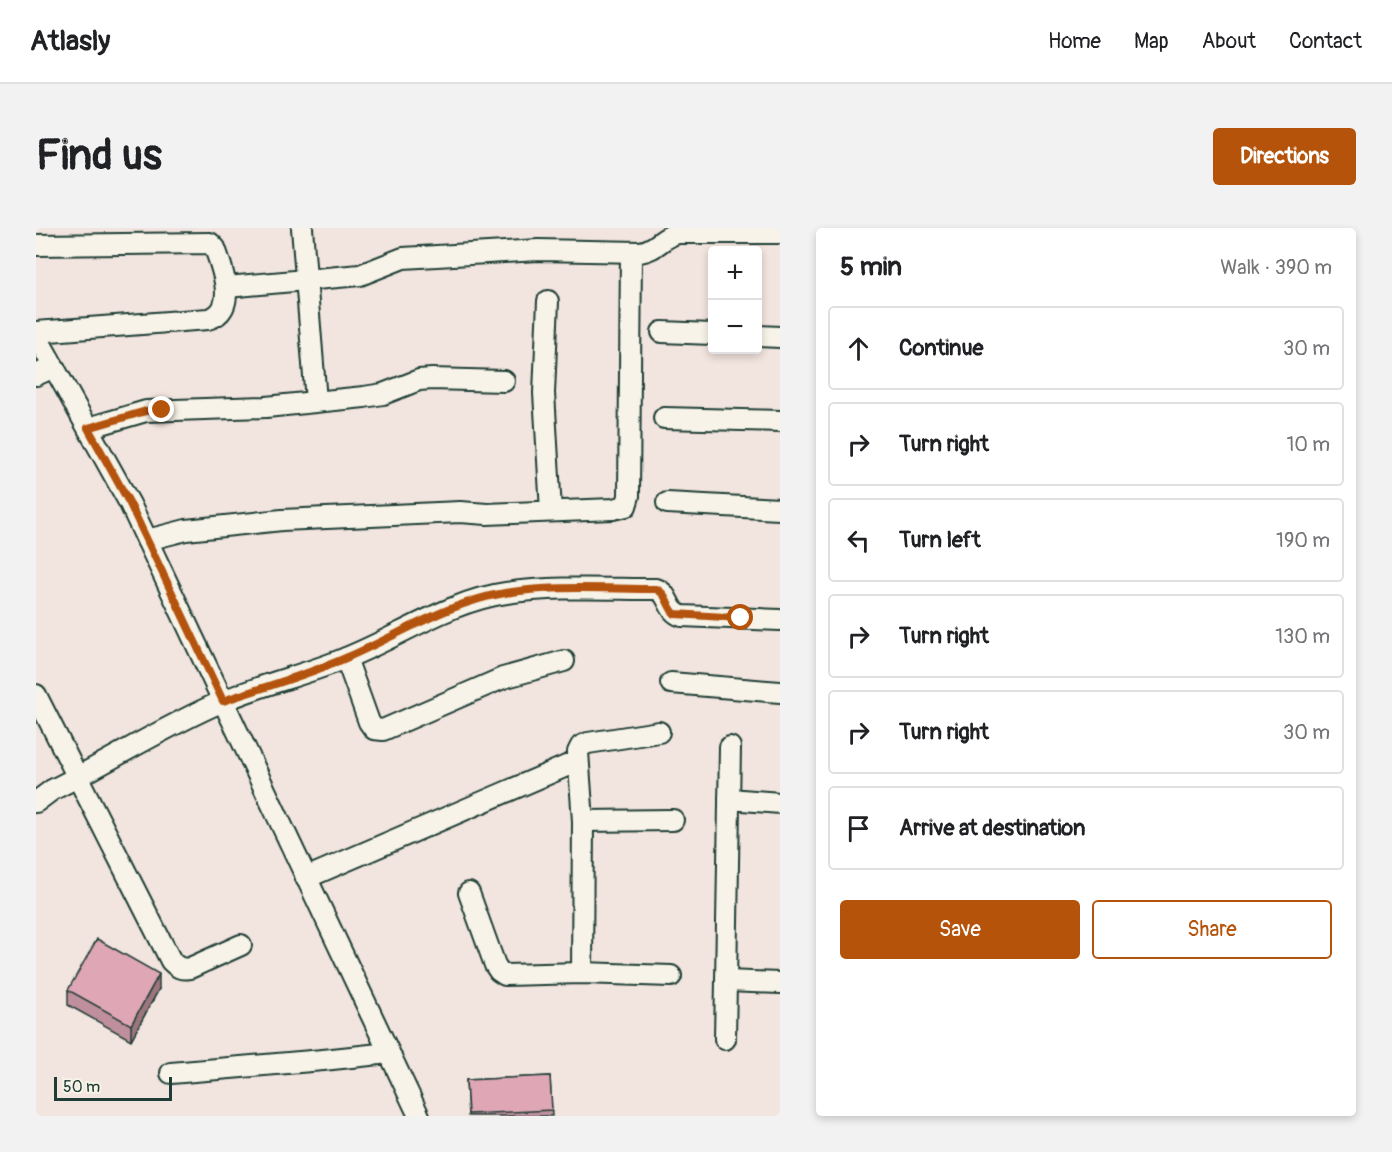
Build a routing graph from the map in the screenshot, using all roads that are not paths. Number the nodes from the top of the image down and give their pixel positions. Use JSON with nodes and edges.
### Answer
{"nodes":[{"id":1,"x":302,"y":228,"type":"edge"},
{"id":2,"x":780,"y":233,"type":"edge"},
{"id":3,"x":36,"y":244,"type":"edge"},
{"id":4,"x":631,"y":252,"type":"junction"},
{"id":5,"x":307,"y":280,"type":"junction"},
{"id":6,"x":227,"y":287,"type":"junction"},
{"id":7,"x":548,"y":301,"type":"dead end"},
{"id":8,"x":662,"y":332,"type":"dead end"},
{"id":9,"x":36,"y":333,"type":"edge"},
{"id":10,"x":708,"y":334,"type":"edge"},
{"id":11,"x":762,"y":336,"type":"edge"},
{"id":12,"x":780,"y":338,"type":"edge"},
{"id":13,"x":45,"y":371,"type":"edge"},
{"id":14,"x":504,"y":381,"type":"dead end"},
{"id":15,"x":316,"y":401,"type":"junction"},
{"id":16,"x":663,"y":418,"type":"dead end"},
{"id":17,"x":780,"y":421,"type":"edge"},
{"id":18,"x":88,"y":428,"type":"junction"},
{"id":19,"x":667,"y":503,"type":"dead end"},
{"id":20,"x":780,"y":509,"type":"edge"},
{"id":21,"x":551,"y":511,"type":"junction"},
{"id":22,"x":147,"y":540,"type":"junction"},
{"id":23,"x":780,"y":620,"type":"edge"},
{"id":24,"x":346,"y":658,"type":"junction"},
{"id":25,"x":564,"y":662,"type":"dead end"},
{"id":26,"x":670,"y":683,"type":"dead end"},
{"id":27,"x":780,"y":692,"type":"edge"},
{"id":28,"x":36,"y":695,"type":"edge"},
{"id":29,"x":223,"y":701,"type":"junction"},
{"id":30,"x":658,"y":732,"type":"dead end"},
{"id":31,"x":730,"y":747,"type":"dead end"},
{"id":32,"x":578,"y":761,"type":"junction"},
{"id":33,"x":77,"y":778,"type":"junction"},
{"id":34,"x":729,"y":799,"type":"junction"},
{"id":35,"x":36,"y":802,"type":"edge"},
{"id":36,"x":780,"y":803,"type":"edge"},
{"id":37,"x":673,"y":820,"type":"dead end"},
{"id":38,"x":583,"y":821,"type":"junction"},
{"id":39,"x":306,"y":878,"type":"junction"},
{"id":40,"x":469,"y":893,"type":"dead end"},
{"id":41,"x":241,"y":945,"type":"dead end"},
{"id":42,"x":582,"y":973,"type":"junction"},
{"id":43,"x":671,"y":976,"type":"dead end"},
{"id":44,"x":726,"y":981,"type":"junction"},
{"id":45,"x":780,"y":983,"type":"edge"},
{"id":46,"x":725,"y":1039,"type":"dead end"},
{"id":47,"x":389,"y":1053,"type":"junction"},
{"id":48,"x":171,"y":1073,"type":"dead end"},
{"id":49,"x":419,"y":1116,"type":"edge"}],
"edges":[{"from":1,"to":5,"type":"street"},
{"from":2,"to":4,"type":"street"},
{"from":3,"to":6,"type":"street"},
{"from":4,"to":5,"type":"street"},
{"from":4,"to":21,"type":"street"},
{"from":5,"to":6,"type":"street"},
{"from":5,"to":15,"type":"street"},
{"from":6,"to":9,"type":"street"},
{"from":7,"to":21,"type":"street"},
{"from":8,"to":10,"type":"street"},
{"from":9,"to":13,"type":"street"},
{"from":11,"to":12,"type":"street"},
{"from":13,"to":18,"type":"street"},
{"from":14,"to":15,"type":"street"},
{"from":15,"to":18,"type":"street"},
{"from":16,"to":17,"type":"street"},
{"from":18,"to":22,"type":"street"},
{"from":19,"to":20,"type":"street"},
{"from":21,"to":22,"type":"street"},
{"from":22,"to":29,"type":"street"},
{"from":23,"to":24,"type":"street"},
{"from":24,"to":25,"type":"street"},
{"from":24,"to":29,"type":"street"},
{"from":26,"to":27,"type":"street"},
{"from":28,"to":33,"type":"street"},
{"from":29,"to":33,"type":"street"},
{"from":29,"to":39,"type":"street"},
{"from":30,"to":32,"type":"street"},
{"from":31,"to":34,"type":"street"},
{"from":32,"to":38,"type":"street"},
{"from":32,"to":39,"type":"street"},
{"from":33,"to":35,"type":"street"},
{"from":33,"to":41,"type":"street"},
{"from":34,"to":36,"type":"street"},
{"from":34,"to":44,"type":"street"},
{"from":37,"to":38,"type":"street"},
{"from":38,"to":42,"type":"street"},
{"from":39,"to":47,"type":"street"},
{"from":40,"to":42,"type":"street"},
{"from":42,"to":43,"type":"street"},
{"from":44,"to":45,"type":"street"},
{"from":44,"to":46,"type":"street"},
{"from":47,"to":48,"type":"street"},
{"from":47,"to":49,"type":"street"}]}
